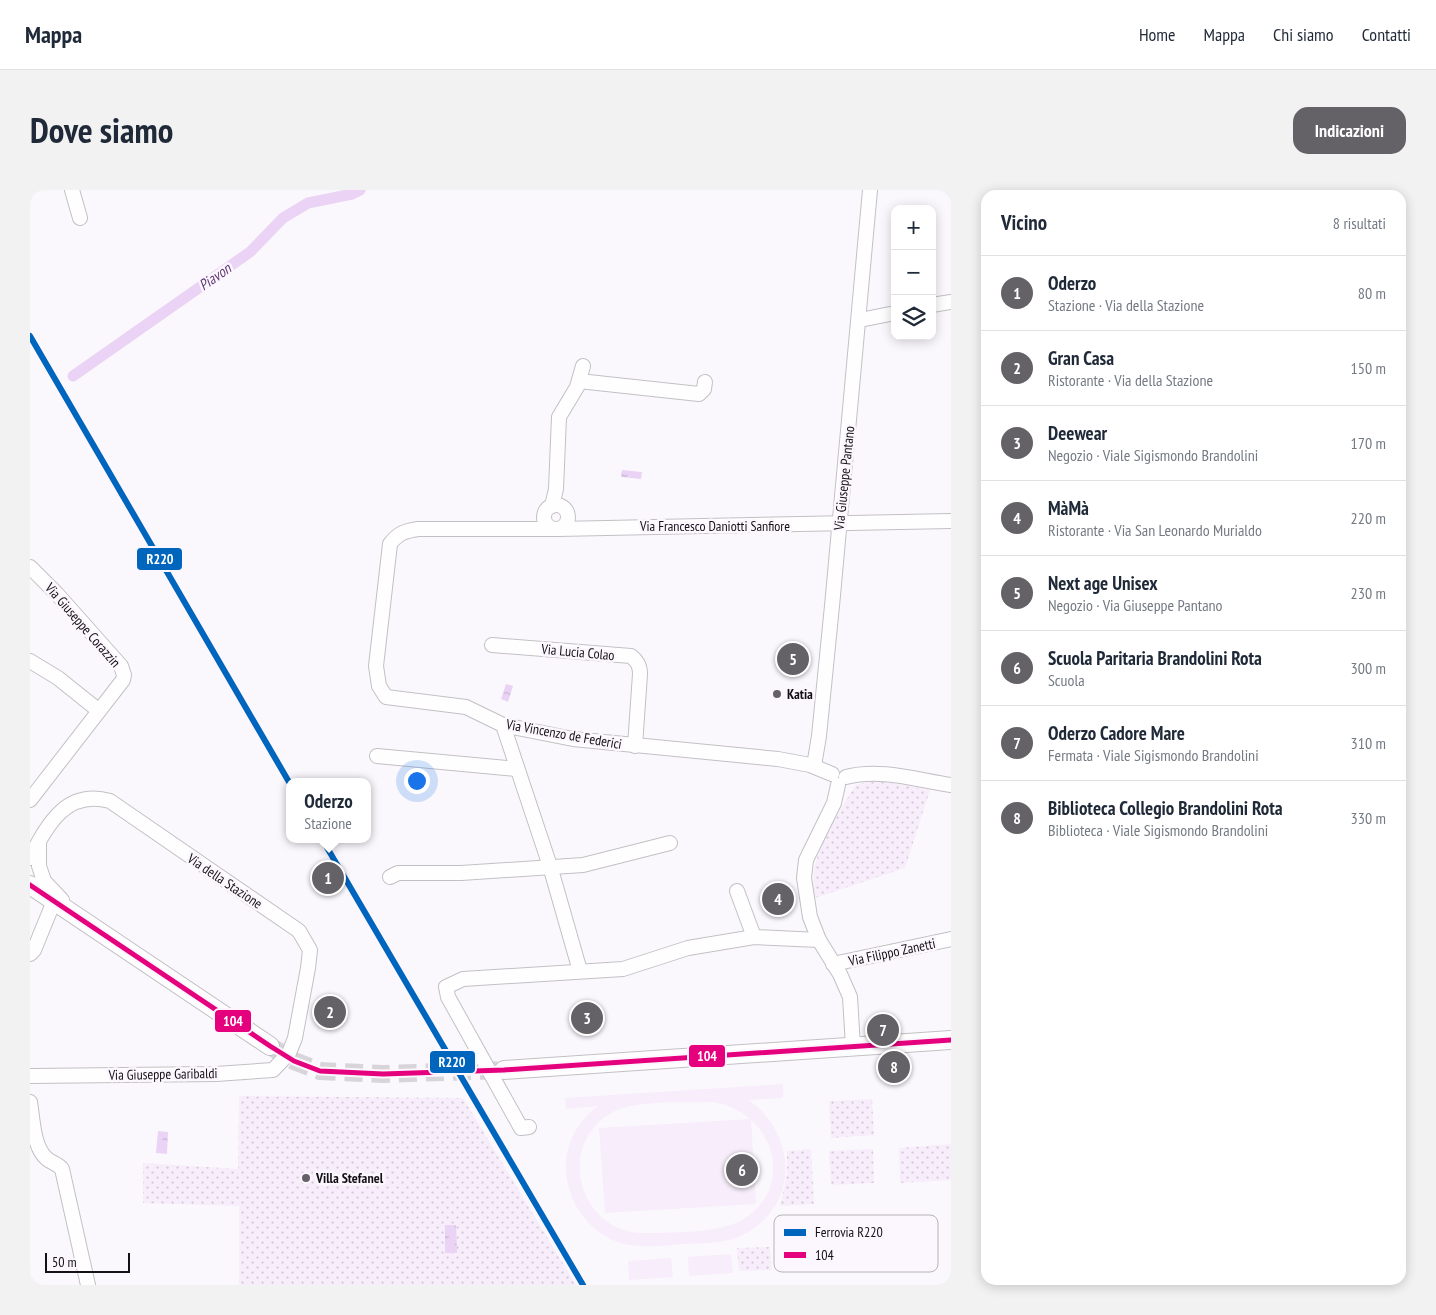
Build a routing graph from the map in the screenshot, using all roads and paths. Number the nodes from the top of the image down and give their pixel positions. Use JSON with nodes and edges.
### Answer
{"nodes":[{"id":1,"x":72,"y":190,"type":"edge"},
{"id":2,"x":870,"y":190,"type":"edge"},
{"id":3,"x":80,"y":218,"type":"dead end"},
{"id":4,"x":951,"y":302,"type":"edge"},
{"id":5,"x":936,"y":305,"type":"edge"},
{"id":6,"x":891,"y":314,"type":"edge"},
{"id":7,"x":860,"y":320,"type":"junction"},
{"id":8,"x":583,"y":366,"type":"dead end"},
{"id":9,"x":579,"y":381,"type":"junction"},
{"id":10,"x":705,"y":382,"type":"dead end"},
{"id":11,"x":561,"y":510,"type":"junction"},
{"id":12,"x":544,"y":518,"type":"junction"},
{"id":13,"x":951,"y":522,"type":"edge"},
{"id":14,"x":840,"y":525,"type":"junction"},
{"id":15,"x":589,"y":527,"type":"junction"},
{"id":16,"x":527,"y":529,"type":"junction"},
{"id":17,"x":556,"y":529,"type":"junction"},
{"id":18,"x":30,"y":567,"type":"edge"},
{"id":19,"x":492,"y":645,"type":"dead end"},
{"id":20,"x":30,"y":661,"type":"edge"},
{"id":21,"x":98,"y":710,"type":"junction"},
{"id":22,"x":503,"y":725,"type":"junction"},
{"id":23,"x":634,"y":746,"type":"junction"},
{"id":24,"x":377,"y":756,"type":"dead end"},
{"id":25,"x":814,"y":766,"type":"junction"},
{"id":26,"x":517,"y":769,"type":"junction"},
{"id":27,"x":839,"y":779,"type":"junction"},
{"id":28,"x":951,"y":785,"type":"edge"},
{"id":29,"x":30,"y":800,"type":"edge"},
{"id":30,"x":38,"y":838,"type":"edge"},
{"id":31,"x":670,"y":843,"type":"dead end"},
{"id":32,"x":30,"y":858,"type":"edge"},
{"id":33,"x":550,"y":866,"type":"junction"},
{"id":34,"x":390,"y":877,"type":"dead end"},
{"id":35,"x":30,"y":885,"type":"edge"},
{"id":36,"x":737,"y":891,"type":"dead end"},
{"id":37,"x":54,"y":902,"type":"junction"},
{"id":38,"x":75,"y":916,"type":"junction"},
{"id":39,"x":754,"y":937,"type":"junction"},
{"id":40,"x":951,"y":939,"type":"edge"},
{"id":41,"x":818,"y":940,"type":"junction"},
{"id":42,"x":30,"y":954,"type":"edge"},
{"id":43,"x":833,"y":964,"type":"junction"},
{"id":44,"x":580,"y":971,"type":"junction"},
{"id":45,"x":951,"y":1040,"type":"edge"},
{"id":46,"x":270,"y":1046,"type":"tunnel mouth"},
{"id":47,"x":853,"y":1046,"type":"junction"},
{"id":48,"x":289,"y":1053,"type":"joint"},
{"id":49,"x":504,"y":1070,"type":"tunnel mouth"},
{"id":50,"x":30,"y":1080,"type":"edge"},
{"id":51,"x":30,"y":1102,"type":"edge"},
{"id":52,"x":529,"y":1127,"type":"dead end"},
{"id":53,"x":88,"y":1285,"type":"edge"}],
"edges":[{"from":1,"to":3,"type":"street"},
{"from":2,"to":7,"type":"street","name":"Via Giuseppe Pantano"},
{"from":4,"to":5,"type":"street"},
{"from":6,"to":7,"type":"street"},
{"from":7,"to":14,"type":"street","name":"Via Giuseppe Pantano"},
{"from":8,"to":9,"type":"street"},
{"from":9,"to":10,"type":"street"},
{"from":9,"to":11,"type":"street"},
{"from":11,"to":12,"type":"street"},
{"from":11,"to":15,"type":"street","name":"Via Francesco Daniotti Sanfiore"},
{"from":11,"to":17,"type":"street"},
{"from":12,"to":16,"type":"street"},
{"from":12,"to":17,"type":"street"},
{"from":13,"to":14,"type":"street","name":"Via Francesco Daniotti Sanfiore"},
{"from":14,"to":15,"type":"street","name":"Via Francesco Daniotti Sanfiore"},
{"from":14,"to":25,"type":"street","name":"Via Giuseppe Pantano"},
{"from":15,"to":17,"type":"street","name":"Via Francesco Daniotti Sanfiore"},
{"from":16,"to":17,"type":"street","name":"Via Vincenzo de Federici"},
{"from":16,"to":22,"type":"street","name":"Via Vincenzo de Federici"},
{"from":18,"to":21,"type":"street","name":"Via Giuseppe Corazzin"},
{"from":19,"to":23,"type":"street","name":"Via Lucia Colao"},
{"from":20,"to":21,"type":"street"},
{"from":21,"to":29,"type":"street","name":"Via Giuseppe Corazzin"},
{"from":22,"to":23,"type":"street","name":"Via Vincenzo de Federici"},
{"from":22,"to":26,"type":"street"},
{"from":23,"to":25,"type":"street","name":"Via Vincenzo de Federici"},
{"from":24,"to":26,"type":"street"},
{"from":25,"to":27,"type":"street","name":"Via Vincenzo de Federici"},
{"from":26,"to":33,"type":"street"},
{"from":27,"to":28,"type":"street"},
{"from":27,"to":41,"type":"street"},
{"from":30,"to":32,"type":"street","name":"Via della Stazione"},
{"from":30,"to":38,"type":"street"},
{"from":30,"to":48,"type":"street","name":"Via della Stazione"},
{"from":31,"to":33,"type":"street"},
{"from":33,"to":34,"type":"street"},
{"from":33,"to":44,"type":"street"},
{"from":35,"to":37,"type":"main road"},
{"from":36,"to":39,"type":"street"},
{"from":37,"to":38,"type":"main road"},
{"from":37,"to":42,"type":"street"},
{"from":38,"to":46,"type":"main road"},
{"from":39,"to":41,"type":"street"},
{"from":39,"to":44,"type":"street"},
{"from":40,"to":43,"type":"street","name":"Via Filippo Zanetti"},
{"from":41,"to":43,"type":"street"},
{"from":43,"to":47,"type":"street"},
{"from":44,"to":52,"type":"street"},
{"from":45,"to":47,"type":"main road"},
{"from":47,"to":49,"type":"main road"},
{"from":48,"to":50,"type":"street","name":"Via Giuseppe Garibaldi"},
{"from":51,"to":53,"type":"street"}]}
